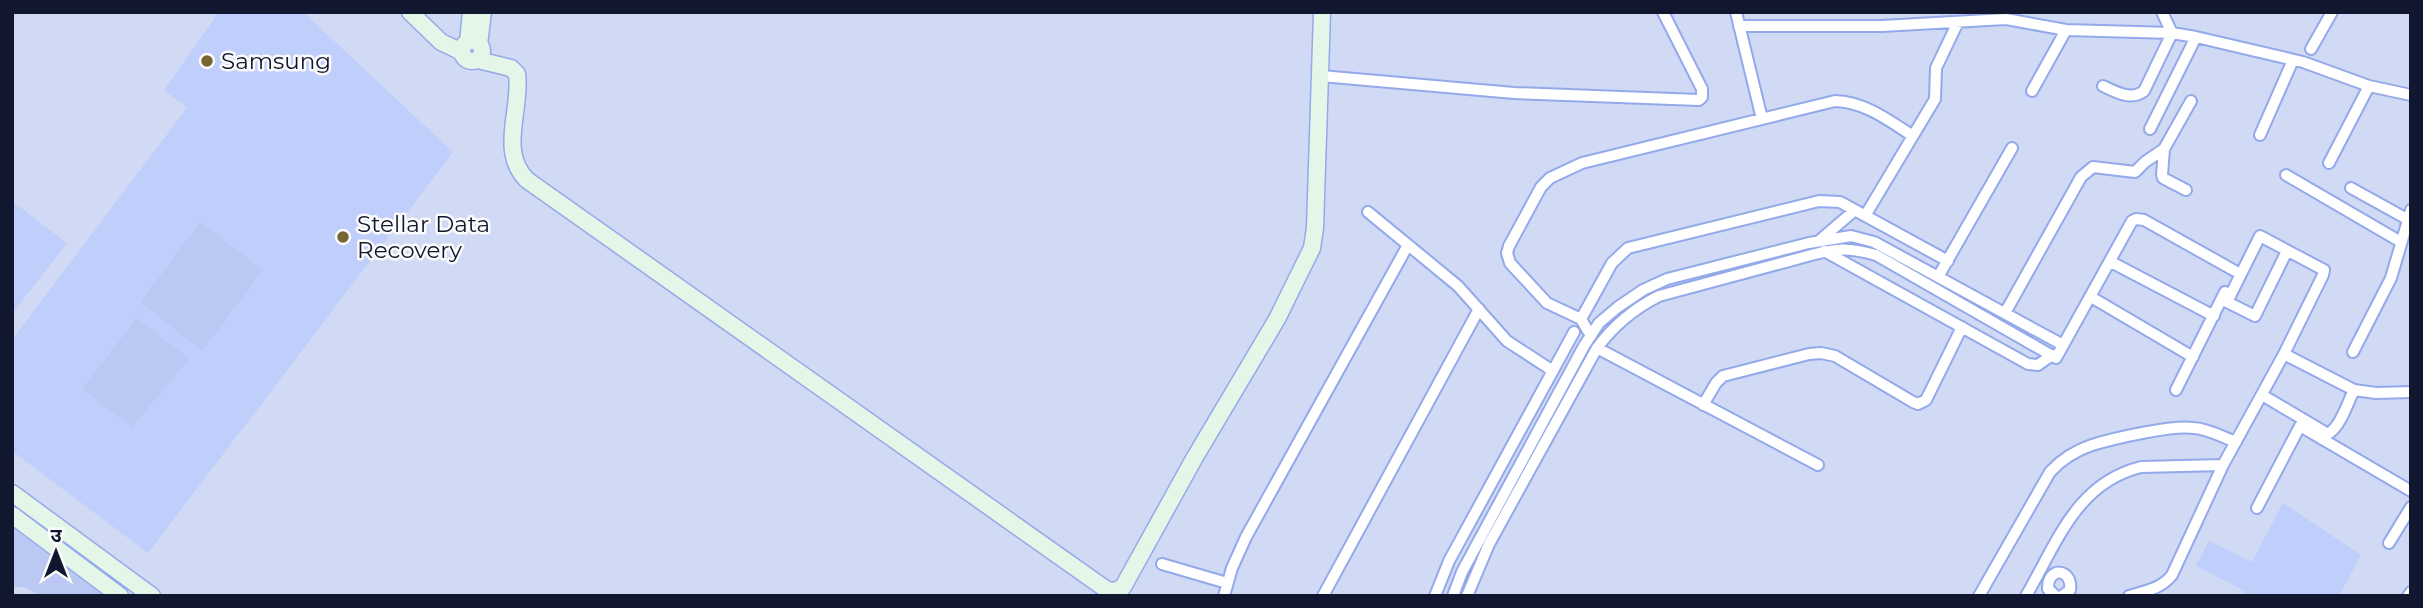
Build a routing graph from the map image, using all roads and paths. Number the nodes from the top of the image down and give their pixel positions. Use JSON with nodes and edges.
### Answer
{"nodes":[{"id":1,"x":410,"y":12,"type":"edge"},
{"id":2,"x":471,"y":12,"type":"edge"},
{"id":3,"x":483,"y":12,"type":"edge"},
{"id":4,"x":1322,"y":12,"type":"edge"},
{"id":5,"x":1663,"y":12,"type":"edge"},
{"id":6,"x":1736,"y":12,"type":"edge"},
{"id":7,"x":1836,"y":12,"type":"edge"},
{"id":8,"x":1902,"y":12,"type":"edge"},
{"id":9,"x":2162,"y":12,"type":"edge"},
{"id":10,"x":2332,"y":12,"type":"edge"},
{"id":11,"x":1958,"y":22,"type":"junction"},
{"id":12,"x":1902,"y":25,"type":"junction"},
{"id":13,"x":1739,"y":26,"type":"junction"},
{"id":14,"x":1836,"y":26,"type":"junction"},
{"id":15,"x":2066,"y":30,"type":"junction"},
{"id":16,"x":2172,"y":33,"type":"junction"},
{"id":17,"x":2196,"y":37,"type":"junction"},
{"id":18,"x":472,"y":49,"type":"junction"},
{"id":19,"x":2311,"y":49,"type":"dead end"},
{"id":20,"x":2293,"y":60,"type":"junction"},
{"id":21,"x":1321,"y":76,"type":"junction"},
{"id":22,"x":2103,"y":86,"type":"dead end"},
{"id":23,"x":2369,"y":86,"type":"junction"},
{"id":24,"x":2032,"y":91,"type":"dead end"},
{"id":25,"x":2411,"y":95,"type":"edge"},
{"id":26,"x":2191,"y":101,"type":"dead end"},
{"id":27,"x":1762,"y":119,"type":"junction"},
{"id":28,"x":2150,"y":129,"type":"dead end"},
{"id":29,"x":2260,"y":135,"type":"dead end"},
{"id":30,"x":1913,"y":136,"type":"junction"},
{"id":31,"x":2012,"y":148,"type":"dead end"},
{"id":32,"x":2164,"y":149,"type":"junction"},
{"id":33,"x":2329,"y":163,"type":"dead end"},
{"id":34,"x":2286,"y":175,"type":"dead end"},
{"id":35,"x":2351,"y":188,"type":"dead end"},
{"id":36,"x":2186,"y":190,"type":"dead end"},
{"id":37,"x":1368,"y":212,"type":"dead end"},
{"id":38,"x":1860,"y":213,"type":"junction"},
{"id":39,"x":2409,"y":214,"type":"edge"},
{"id":40,"x":2400,"y":242,"type":"junction"},
{"id":41,"x":1408,"y":244,"type":"junction"},
{"id":42,"x":2250,"y":244,"type":"dead end"},
{"id":43,"x":1822,"y":246,"type":"junction"},
{"id":44,"x":2287,"y":251,"type":"junction"},
{"id":45,"x":1948,"y":261,"type":"junction"},
{"id":46,"x":2111,"y":262,"type":"junction"},
{"id":47,"x":2235,"y":271,"type":"junction"},
{"id":48,"x":1938,"y":277,"type":"junction"},
{"id":49,"x":2091,"y":297,"type":"junction"},
{"id":50,"x":1479,"y":309,"type":"junction"},
{"id":51,"x":2005,"y":313,"type":"junction"},
{"id":52,"x":2214,"y":316,"type":"junction"},
{"id":53,"x":1581,"y":319,"type":"junction"},
{"id":54,"x":1962,"y":327,"type":"junction"},
{"id":55,"x":1574,"y":332,"type":"dead end"},
{"id":56,"x":1591,"y":336,"type":"junction"},
{"id":57,"x":2063,"y":345,"type":"junction"},
{"id":58,"x":1597,"y":348,"type":"junction"},
{"id":59,"x":2353,"y":352,"type":"dead end"},
{"id":60,"x":2284,"y":354,"type":"junction"},
{"id":61,"x":2054,"y":356,"type":"junction"},
{"id":62,"x":2193,"y":357,"type":"junction"},
{"id":63,"x":1554,"y":370,"type":"junction"},
{"id":64,"x":1572,"y":380,"type":"junction"},
{"id":65,"x":2176,"y":390,"type":"dead end"},
{"id":66,"x":2354,"y":390,"type":"junction"},
{"id":67,"x":2411,"y":392,"type":"edge"},
{"id":68,"x":2262,"y":395,"type":"junction"},
{"id":69,"x":1703,"y":405,"type":"junction"},
{"id":70,"x":2236,"y":442,"type":"junction"},
{"id":71,"x":1818,"y":465,"type":"dead end"},
{"id":72,"x":2223,"y":465,"type":"junction"},
{"id":73,"x":2411,"y":491,"type":"edge"},
{"id":74,"x":12,"y":493,"type":"edge"},
{"id":75,"x":2411,"y":507,"type":"edge"},
{"id":76,"x":2257,"y":508,"type":"dead end"},
{"id":77,"x":12,"y":514,"type":"edge"},
{"id":78,"x":2389,"y":542,"type":"dead end"},
{"id":79,"x":1162,"y":564,"type":"dead end"},
{"id":80,"x":1227,"y":583,"type":"junction"},
{"id":81,"x":2049,"y":593,"type":"edge"},
{"id":82,"x":2064,"y":595,"type":"edge"},
{"id":83,"x":120,"y":596,"type":"edge"},
{"id":84,"x":152,"y":596,"type":"edge"},
{"id":85,"x":1224,"y":596,"type":"edge"},
{"id":86,"x":1324,"y":596,"type":"edge"},
{"id":87,"x":1435,"y":596,"type":"edge"},
{"id":88,"x":1453,"y":596,"type":"edge"},
{"id":89,"x":1467,"y":596,"type":"edge"},
{"id":90,"x":1979,"y":596,"type":"edge"},
{"id":91,"x":2026,"y":596,"type":"edge"},
{"id":92,"x":2129,"y":596,"type":"edge"}],
"edges":[{"from":1,"to":18,"type":"street"},
{"from":2,"to":18,"type":"street"},
{"from":3,"to":18,"type":"street"},
{"from":4,"to":21,"type":"street"},
{"from":5,"to":21,"type":"street"},
{"from":6,"to":13,"type":"street"},
{"from":7,"to":14,"type":"street"},
{"from":8,"to":12,"type":"street"},
{"from":9,"to":16,"type":"street"},
{"from":10,"to":19,"type":"street"},
{"from":11,"to":12,"type":"street"},
{"from":11,"to":15,"type":"street"},
{"from":11,"to":30,"type":"street"},
{"from":12,"to":14,"type":"street"},
{"from":13,"to":14,"type":"street"},
{"from":13,"to":27,"type":"street"},
{"from":15,"to":16,"type":"street"},
{"from":15,"to":24,"type":"street"},
{"from":16,"to":17,"type":"street"},
{"from":16,"to":22,"type":"street"},
{"from":17,"to":20,"type":"street"},
{"from":17,"to":28,"type":"street"},
{"from":18,"to":21,"type":"street"},
{"from":20,"to":23,"type":"street"},
{"from":20,"to":29,"type":"street"},
{"from":23,"to":25,"type":"street"},
{"from":23,"to":33,"type":"street"},
{"from":26,"to":32,"type":"street"},
{"from":27,"to":30,"type":"street"},
{"from":27,"to":53,"type":"street"},
{"from":30,"to":38,"type":"street"},
{"from":31,"to":45,"type":"street"},
{"from":32,"to":36,"type":"street"},
{"from":32,"to":51,"type":"street"},
{"from":34,"to":40,"type":"street"},
{"from":35,"to":39,"type":"street"},
{"from":37,"to":41,"type":"street"},
{"from":38,"to":43,"type":"street"},
{"from":38,"to":45,"type":"street"},
{"from":38,"to":53,"type":"street"},
{"from":39,"to":40,"type":"street"},
{"from":40,"to":59,"type":"street"},
{"from":41,"to":50,"type":"street"},
{"from":41,"to":80,"type":"street"},
{"from":42,"to":47,"type":"street"},
{"from":43,"to":48,"type":"street"},
{"from":43,"to":54,"type":"street"},
{"from":43,"to":56,"type":"street"},
{"from":43,"to":58,"type":"street"},
{"from":43,"to":61,"type":"street"},
{"from":44,"to":44,"type":"street"},
{"from":44,"to":60,"type":"street"},
{"from":45,"to":48,"type":"street"},
{"from":46,"to":47,"type":"street"},
{"from":46,"to":49,"type":"street"},
{"from":46,"to":52,"type":"street"},
{"from":47,"to":52,"type":"street"},
{"from":48,"to":51,"type":"street"},
{"from":49,"to":57,"type":"street"},
{"from":49,"to":62,"type":"street"},
{"from":50,"to":63,"type":"street"},
{"from":50,"to":86,"type":"street"},
{"from":51,"to":57,"type":"street"},
{"from":52,"to":62,"type":"street"},
{"from":53,"to":56,"type":"street"},
{"from":54,"to":61,"type":"street"},
{"from":54,"to":69,"type":"street"},
{"from":55,"to":63,"type":"street"},
{"from":56,"to":64,"type":"street"},
{"from":57,"to":61,"type":"street"},
{"from":58,"to":64,"type":"street"},
{"from":58,"to":69,"type":"street"},
{"from":60,"to":66,"type":"street"},
{"from":60,"to":68,"type":"street"},
{"from":62,"to":65,"type":"street"},
{"from":63,"to":64,"type":"street"},
{"from":63,"to":87,"type":"street"},
{"from":64,"to":88,"type":"street"},
{"from":64,"to":89,"type":"street"},
{"from":66,"to":67,"type":"street"},
{"from":66,"to":68,"type":"street"},
{"from":68,"to":70,"type":"street"},
{"from":69,"to":71,"type":"street"},
{"from":70,"to":72,"type":"street"},
{"from":70,"to":90,"type":"street"},
{"from":72,"to":91,"type":"street"},
{"from":72,"to":92,"type":"street"},
{"from":73,"to":76,"type":"street"},
{"from":74,"to":84,"type":"street"},
{"from":75,"to":78,"type":"street"},
{"from":77,"to":83,"type":"street"},
{"from":79,"to":80,"type":"street"},
{"from":80,"to":85,"type":"street"},
{"from":81,"to":82,"type":"street"}]}
